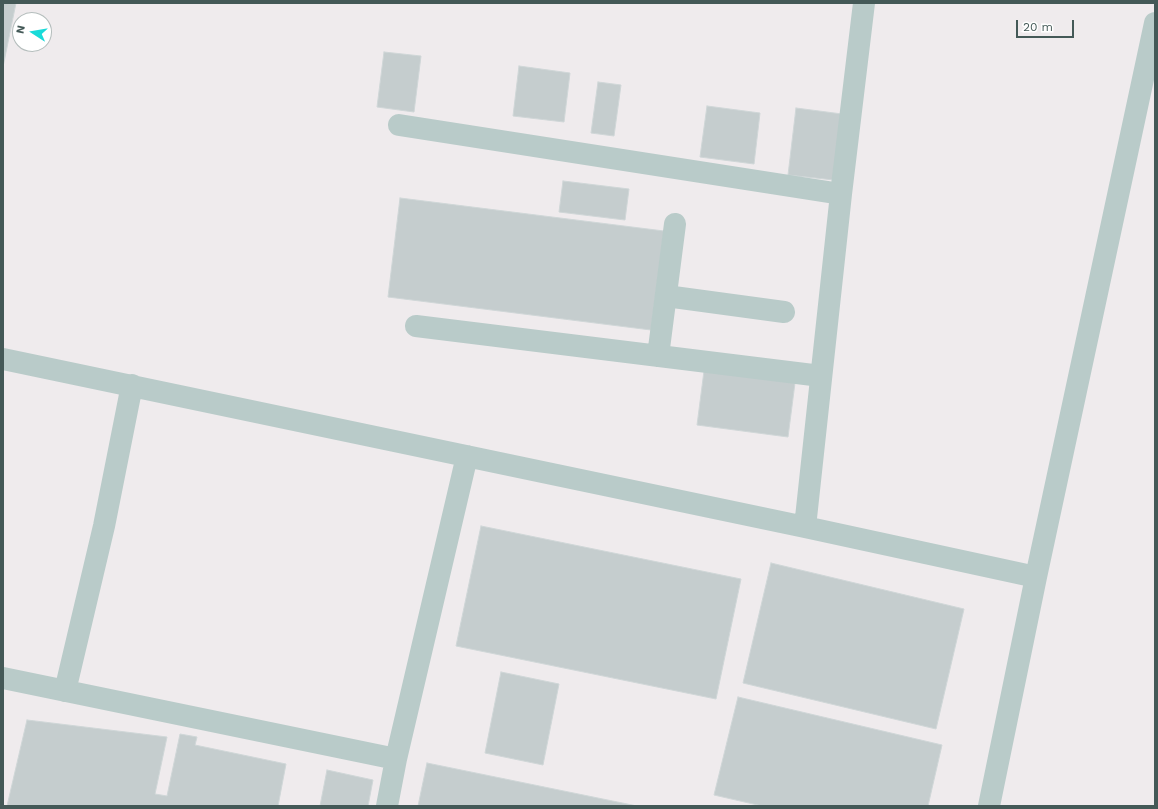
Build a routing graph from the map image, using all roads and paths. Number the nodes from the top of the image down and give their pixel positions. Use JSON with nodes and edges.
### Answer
{"nodes":[{"id":1,"x":864,"y":3,"type":"edge"},
{"id":2,"x":1155,"y":23,"type":"edge"},
{"id":3,"x":399,"y":125,"type":"dead end"},
{"id":4,"x":841,"y":194,"type":"junction"},
{"id":5,"x":675,"y":224,"type":"dead end"},
{"id":6,"x":666,"y":296,"type":"junction"},
{"id":7,"x":784,"y":312,"type":"dead end"},
{"id":8,"x":416,"y":326,"type":"dead end"},
{"id":9,"x":658,"y":356,"type":"junction"},
{"id":10,"x":3,"y":359,"type":"edge"},
{"id":11,"x":821,"y":376,"type":"junction"},
{"id":12,"x":132,"y":385,"type":"junction"},
{"id":13,"x":467,"y":456,"type":"junction"},
{"id":14,"x":805,"y":527,"type":"junction"},
{"id":15,"x":1036,"y":577,"type":"junction"},
{"id":16,"x":3,"y":678,"type":"edge"},
{"id":17,"x":65,"y":691,"type":"junction"},
{"id":18,"x":396,"y":759,"type":"junction"},
{"id":19,"x":387,"y":806,"type":"edge"},
{"id":20,"x":989,"y":806,"type":"edge"}],
"edges":[{"from":1,"to":4,"type":"street"},
{"from":2,"to":15,"type":"street"},
{"from":3,"to":4,"type":"street"},
{"from":4,"to":11,"type":"street"},
{"from":5,"to":6,"type":"street"},
{"from":6,"to":7,"type":"street"},
{"from":6,"to":9,"type":"street"},
{"from":8,"to":9,"type":"street"},
{"from":9,"to":11,"type":"street"},
{"from":10,"to":12,"type":"street"},
{"from":11,"to":14,"type":"street"},
{"from":12,"to":13,"type":"street"},
{"from":12,"to":17,"type":"street"},
{"from":13,"to":14,"type":"street"},
{"from":13,"to":18,"type":"street"},
{"from":14,"to":15,"type":"street"},
{"from":15,"to":20,"type":"street"},
{"from":16,"to":17,"type":"street"},
{"from":17,"to":18,"type":"street"},
{"from":18,"to":19,"type":"street"}]}
